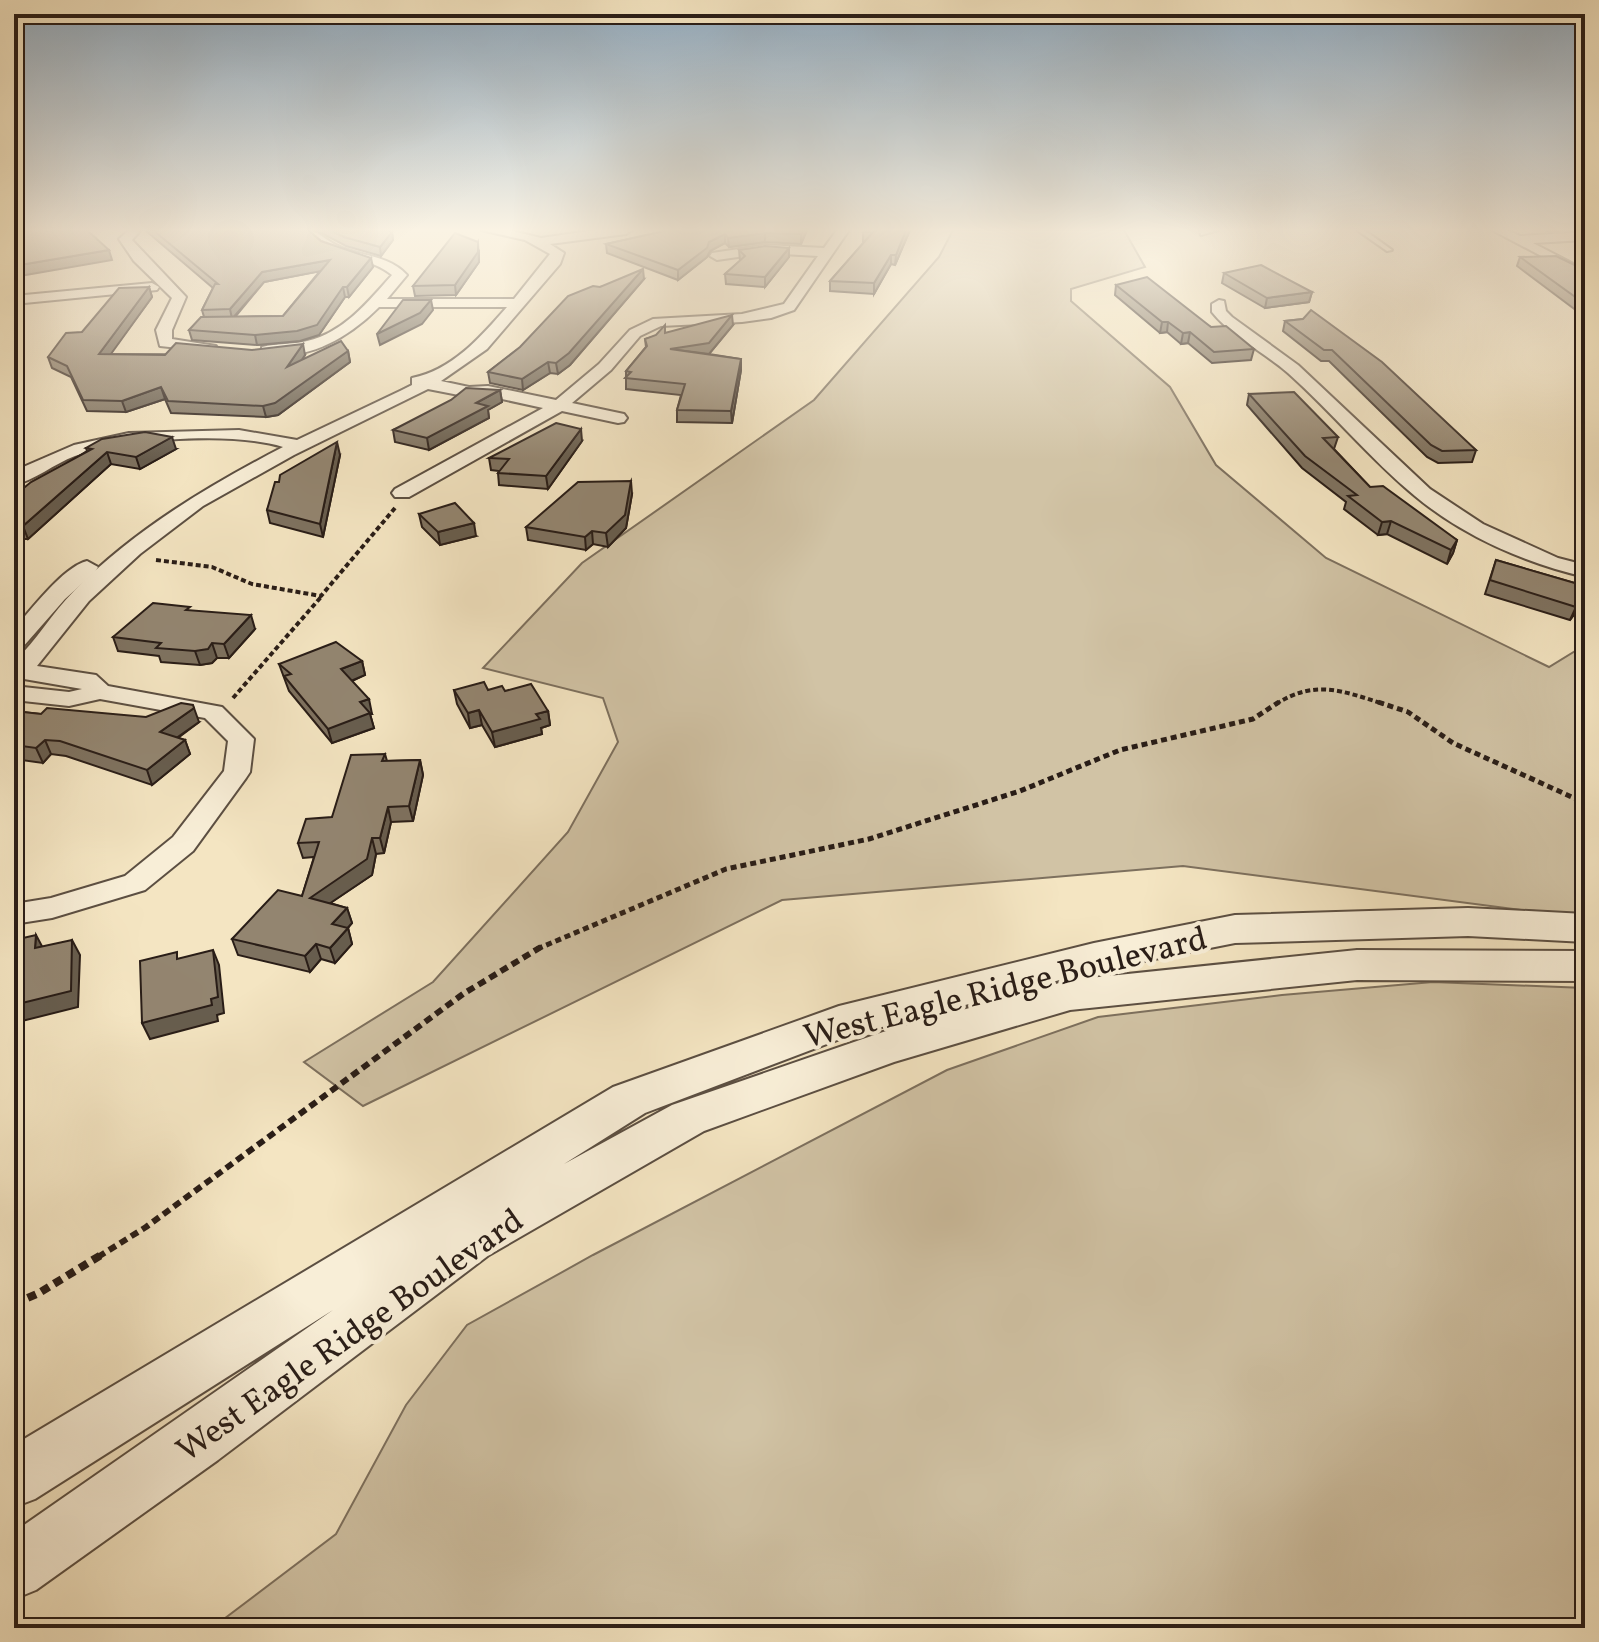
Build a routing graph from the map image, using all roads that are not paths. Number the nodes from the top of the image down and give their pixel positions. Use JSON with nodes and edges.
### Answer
{"nodes":[{"id":1,"x":509,"y":306,"type":"edge"},
{"id":2,"x":175,"y":307,"type":"edge"},
{"id":3,"x":371,"y":307,"type":"edge"},
{"id":4,"x":789,"y":307,"type":"edge"},
{"id":5,"x":1219,"y":307,"type":"edge"},
{"id":6,"x":224,"y":350,"type":"edge"},
{"id":7,"x":255,"y":350,"type":"edge"},
{"id":8,"x":426,"y":377,"type":"junction"},
{"id":9,"x":559,"y":406,"type":"junction"},
{"id":10,"x":618,"y":418,"type":"dead end"},
{"id":11,"x":282,"y":448,"type":"junction"},
{"id":12,"x":14,"y":479,"type":"edge"},
{"id":13,"x":402,"y":493,"type":"road end"},
{"id":14,"x":1585,"y":571,"type":"edge"},
{"id":15,"x":14,"y":643,"type":"edge"},
{"id":16,"x":15,"y":677,"type":"edge"},
{"id":17,"x":14,"y":914,"type":"edge"},
{"id":18,"x":1585,"y":928,"type":"edge"},
{"id":19,"x":1585,"y":966,"type":"edge"},
{"id":20,"x":14,"y":1478,"type":"edge"},
{"id":21,"x":14,"y":1568,"type":"edge"}],
"edges":[{"from":1,"to":8,"type":"street"},
{"from":2,"to":6,"type":"street"},
{"from":3,"to":7,"type":"street"},
{"from":4,"to":9,"type":"street"},
{"from":5,"to":14,"type":"street"},
{"from":8,"to":9,"type":"street"},
{"from":8,"to":11,"type":"street"},
{"from":9,"to":10,"type":"street"},
{"from":9,"to":13,"type":"street"},
{"from":11,"to":12,"type":"street"},
{"from":11,"to":15,"type":"street"},
{"from":11,"to":16,"type":"street"},
{"from":16,"to":17,"type":"street"},
{"from":18,"to":20,"type":"street","name":"West Eagle Ridge Boulevard"},
{"from":19,"to":21,"type":"street","name":"West Eagle Ridge Boulevard"}]}
